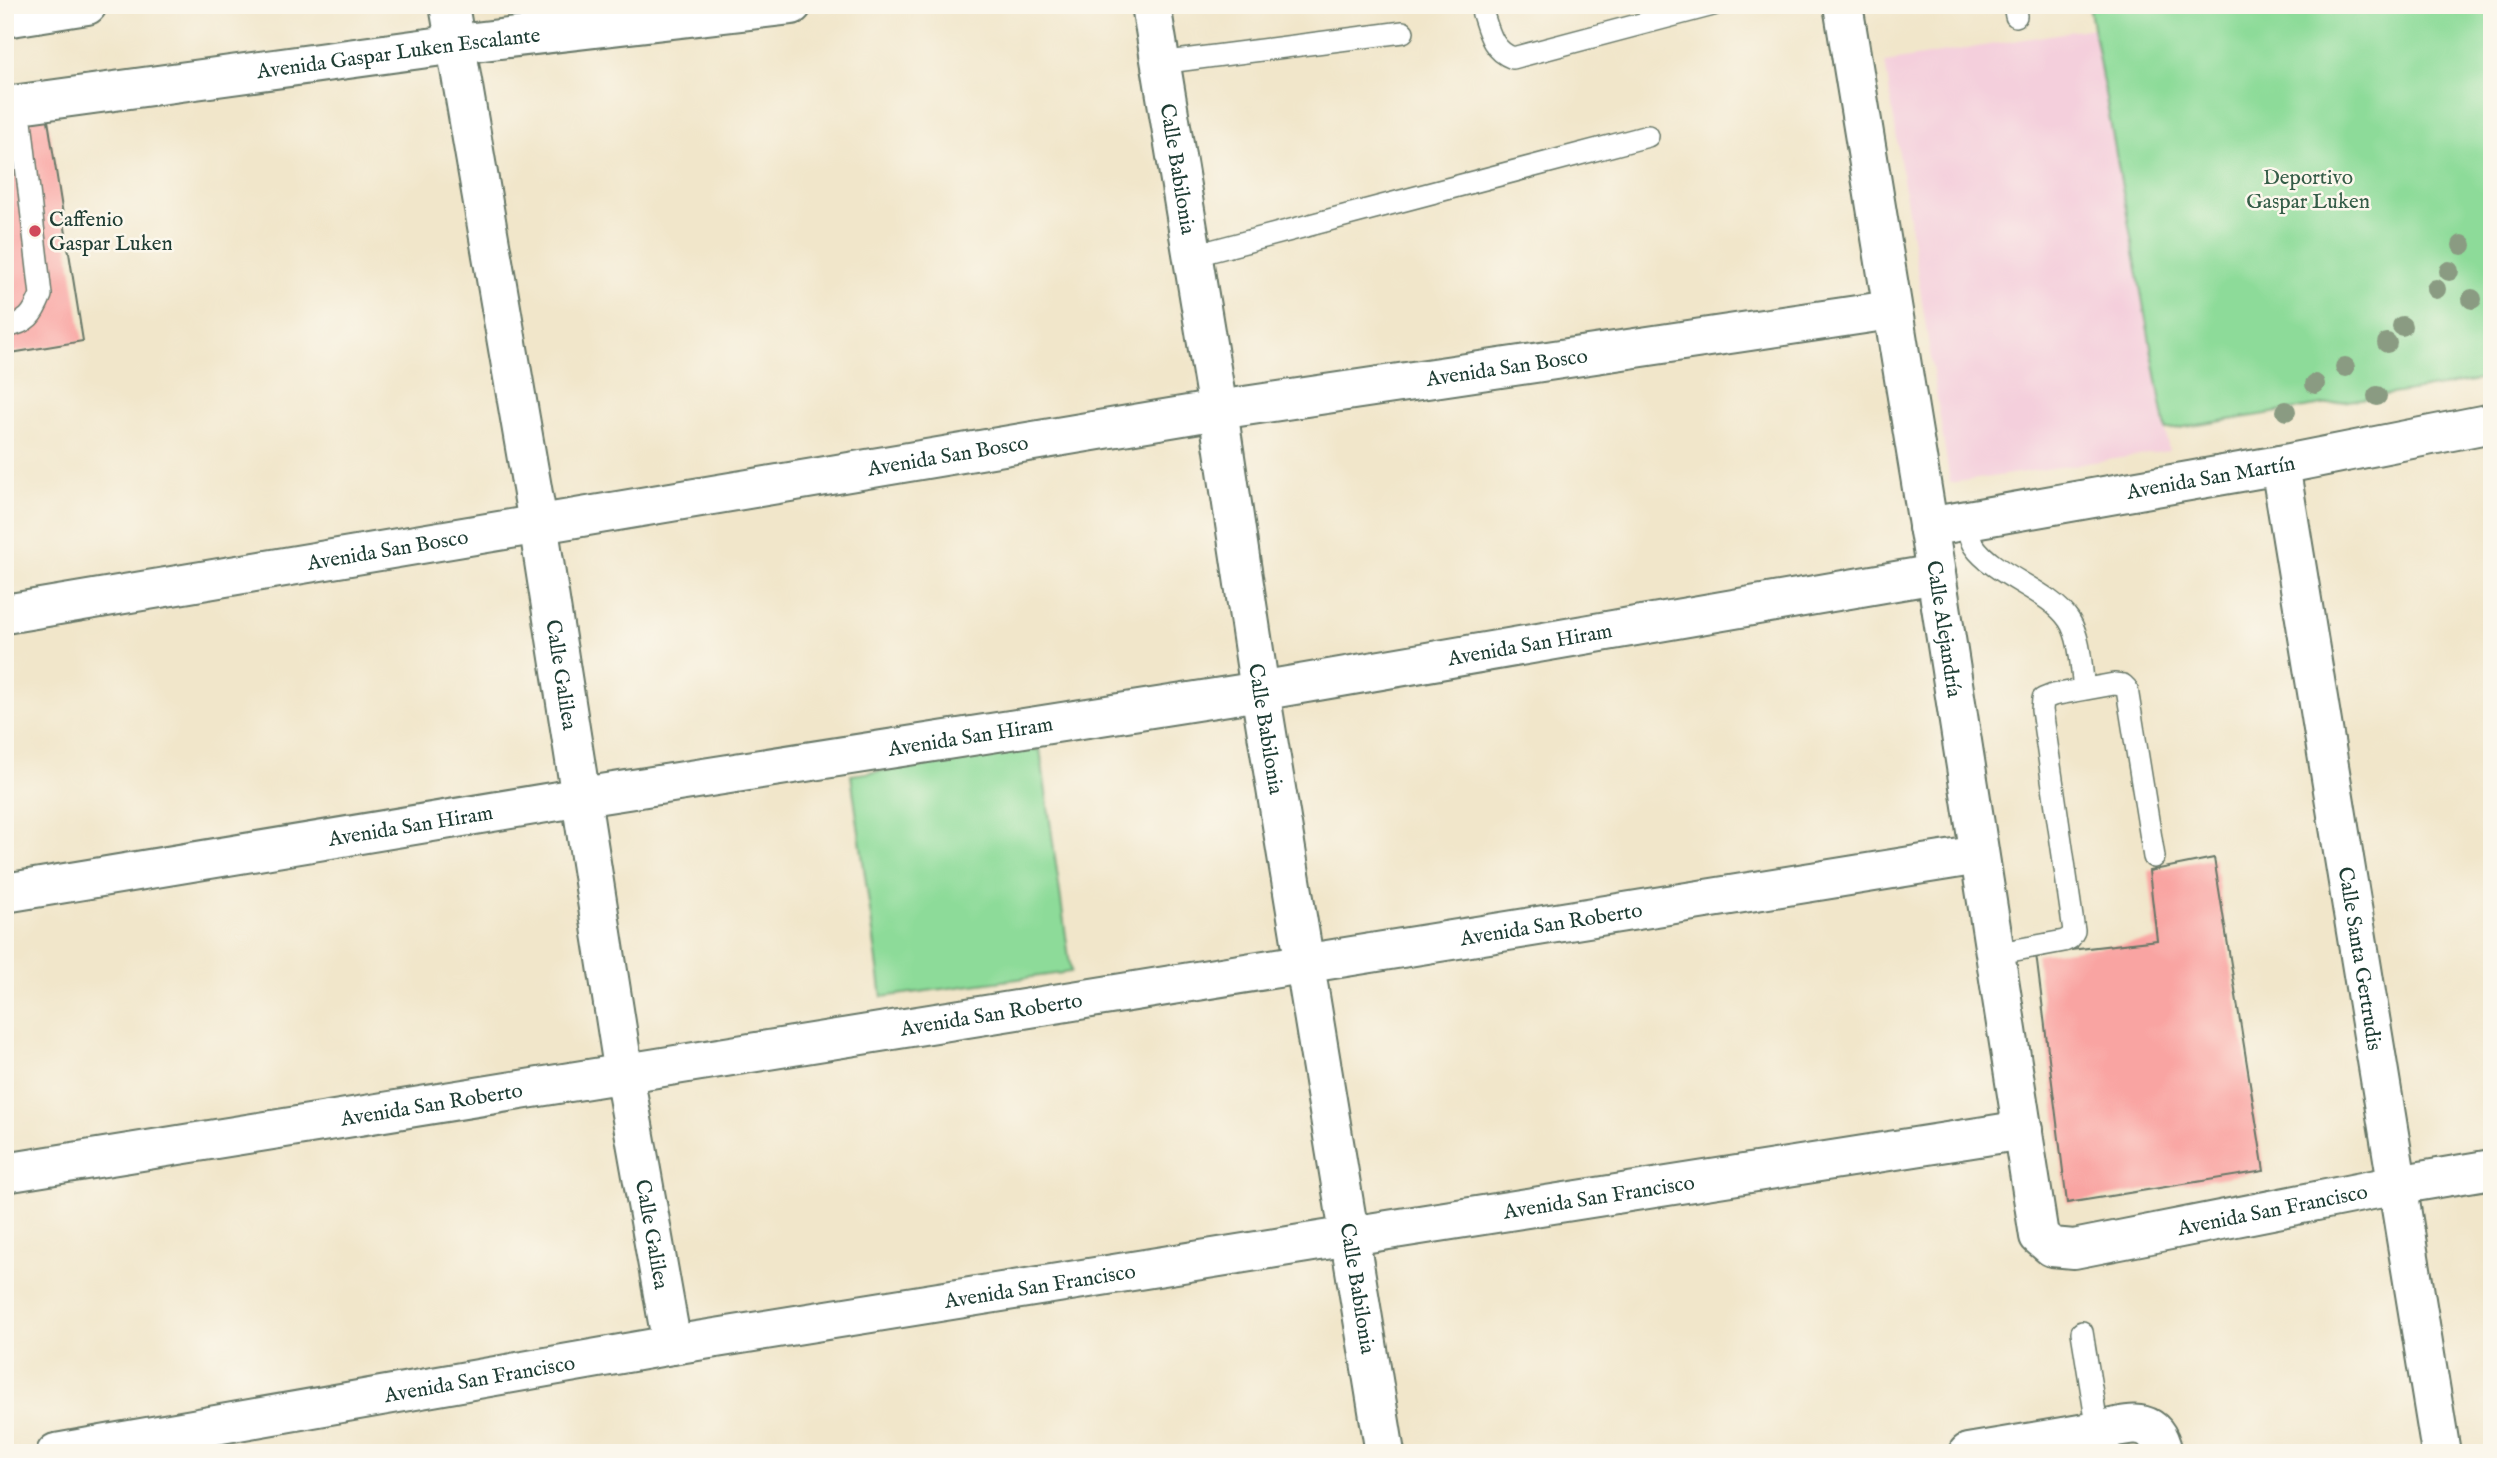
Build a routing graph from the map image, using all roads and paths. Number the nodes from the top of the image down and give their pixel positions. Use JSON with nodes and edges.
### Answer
{"nodes":[{"id":1,"x":88,"y":5,"type":"edge"},
{"id":2,"x":449,"y":5,"type":"edge"},
{"id":3,"x":792,"y":5,"type":"edge"},
{"id":4,"x":1151,"y":5,"type":"edge"},
{"id":5,"x":1480,"y":5,"type":"edge"},
{"id":6,"x":1713,"y":5,"type":"edge"},
{"id":7,"x":1843,"y":5,"type":"edge"},
{"id":8,"x":5,"y":18,"type":"edge"},
{"id":9,"x":1403,"y":32,"type":"dead end"},
{"id":10,"x":457,"y":44,"type":"junction"},
{"id":11,"x":1160,"y":63,"type":"junction"},
{"id":12,"x":12,"y":105,"type":"edge"},
{"id":13,"x":1648,"y":136,"type":"dead end"},
{"id":14,"x":16,"y":170,"type":"edge"},
{"id":15,"x":1192,"y":256,"type":"junction"},
{"id":16,"x":1891,"y":310,"type":"junction"},
{"id":17,"x":5,"y":327,"type":"edge"},
{"id":18,"x":1218,"y":410,"type":"junction"},
{"id":19,"x":2492,"y":423,"type":"edge"},
{"id":20,"x":2280,"y":465,"type":"junction"},
{"id":21,"x":1965,"y":521,"type":"junction"},
{"id":22,"x":538,"y":523,"type":"junction"},
{"id":23,"x":1928,"y":527,"type":"junction"},
{"id":24,"x":1936,"y":574,"type":"junction"},
{"id":25,"x":5,"y":614,"type":"edge"},
{"id":26,"x":2084,"y":690,"type":"junction"},
{"id":27,"x":1260,"y":691,"type":"junction"},
{"id":28,"x":582,"y":797,"type":"junction"},
{"id":29,"x":1979,"y":855,"type":"junction"},
{"id":30,"x":2154,"y":857,"type":"dead end"},
{"id":31,"x":5,"y":893,"type":"edge"},
{"id":32,"x":1994,"y":954,"type":"junction"},
{"id":33,"x":1306,"y":964,"type":"junction"},
{"id":34,"x":624,"y":1074,"type":"junction"},
{"id":35,"x":2023,"y":1130,"type":"junction"},
{"id":36,"x":2492,"y":1169,"type":"edge"},
{"id":37,"x":5,"y":1173,"type":"edge"},
{"id":38,"x":2397,"y":1185,"type":"junction"},
{"id":39,"x":1350,"y":1236,"type":"junction"},
{"id":40,"x":2052,"y":1247,"type":"joint"},
{"id":41,"x":2082,"y":1332,"type":"dead end"},
{"id":42,"x":672,"y":1345,"type":"junction"},
{"id":43,"x":2099,"y":1442,"type":"edge"},
{"id":44,"x":56,"y":1453,"type":"edge"},
{"id":45,"x":1385,"y":1453,"type":"edge"},
{"id":46,"x":1968,"y":1453,"type":"edge"},
{"id":47,"x":2163,"y":1453,"type":"edge"},
{"id":48,"x":2441,"y":1453,"type":"edge"}],
"edges":[{"from":1,"to":8,"type":"street"},
{"from":2,"to":10,"type":"street","name":"Calle Galilea"},
{"from":3,"to":10,"type":"street","name":"Avenida Gaspar Luken Escalante"},
{"from":4,"to":11,"type":"street","name":"Calle Babilonia"},
{"from":5,"to":6,"type":"lane"},
{"from":7,"to":16,"type":"street","name":"Calle Alejandría"},
{"from":9,"to":11,"type":"lane"},
{"from":10,"to":12,"type":"street","name":"Avenida Gaspar Luken Escalante"},
{"from":10,"to":22,"type":"street","name":"Calle Galilea"},
{"from":11,"to":15,"type":"street","name":"Calle Babilonia"},
{"from":12,"to":14,"type":"lane"},
{"from":13,"to":15,"type":"lane"},
{"from":14,"to":17,"type":"lane"},
{"from":15,"to":18,"type":"street","name":"Calle Babilonia"},
{"from":16,"to":18,"type":"street","name":"Avenida San Bosco"},
{"from":16,"to":23,"type":"street","name":"Calle Alejandría"},
{"from":18,"to":22,"type":"street","name":"Avenida San Bosco"},
{"from":18,"to":27,"type":"street","name":"Calle Babilonia"},
{"from":19,"to":20,"type":"street","name":"Avenida San Martín"},
{"from":20,"to":21,"type":"street","name":"Avenida San Martín"},
{"from":20,"to":38,"type":"street","name":"Calle Santa Gertrudis"},
{"from":21,"to":23,"type":"street","name":"Avenida San Martín"},
{"from":21,"to":26,"type":"lane"},
{"from":22,"to":25,"type":"street","name":"Avenida San Bosco"},
{"from":22,"to":28,"type":"street","name":"Calle Galilea"},
{"from":23,"to":24,"type":"street","name":"Calle Alejandría"},
{"from":24,"to":27,"type":"street","name":"Avenida San Hiram"},
{"from":24,"to":29,"type":"street","name":"Calle Alejandría"},
{"from":26,"to":30,"type":"lane"},
{"from":26,"to":32,"type":"lane"},
{"from":27,"to":28,"type":"street","name":"Avenida San Hiram"},
{"from":27,"to":33,"type":"street","name":"Calle Babilonia"},
{"from":28,"to":31,"type":"street","name":"Avenida San Hiram"},
{"from":28,"to":34,"type":"street","name":"Calle Galilea"},
{"from":29,"to":32,"type":"street","name":"Calle Alejandría"},
{"from":29,"to":33,"type":"street","name":"Avenida San Roberto"},
{"from":32,"to":35,"type":"street","name":"Calle Alejandría"},
{"from":33,"to":34,"type":"street","name":"Avenida San Roberto"},
{"from":33,"to":39,"type":"street","name":"Calle Babilonia"},
{"from":34,"to":37,"type":"street","name":"Avenida San Roberto"},
{"from":34,"to":42,"type":"street","name":"Calle Galilea"},
{"from":35,"to":39,"type":"street","name":"Avenida San Francisco"},
{"from":35,"to":40,"type":"street","name":"Calle Alejandría"},
{"from":36,"to":38,"type":"street","name":"Avenida San Francisco"},
{"from":38,"to":40,"type":"street","name":"Avenida San Francisco"},
{"from":38,"to":48,"type":"street","name":"Calle Santa Gertrudis"},
{"from":39,"to":42,"type":"street","name":"Avenida San Francisco"},
{"from":39,"to":45,"type":"street","name":"Calle Babilonia"},
{"from":41,"to":43,"type":"lane"},
{"from":42,"to":44,"type":"street","name":"Avenida San Francisco"},
{"from":43,"to":46,"type":"street"},
{"from":43,"to":47,"type":"street"}]}
